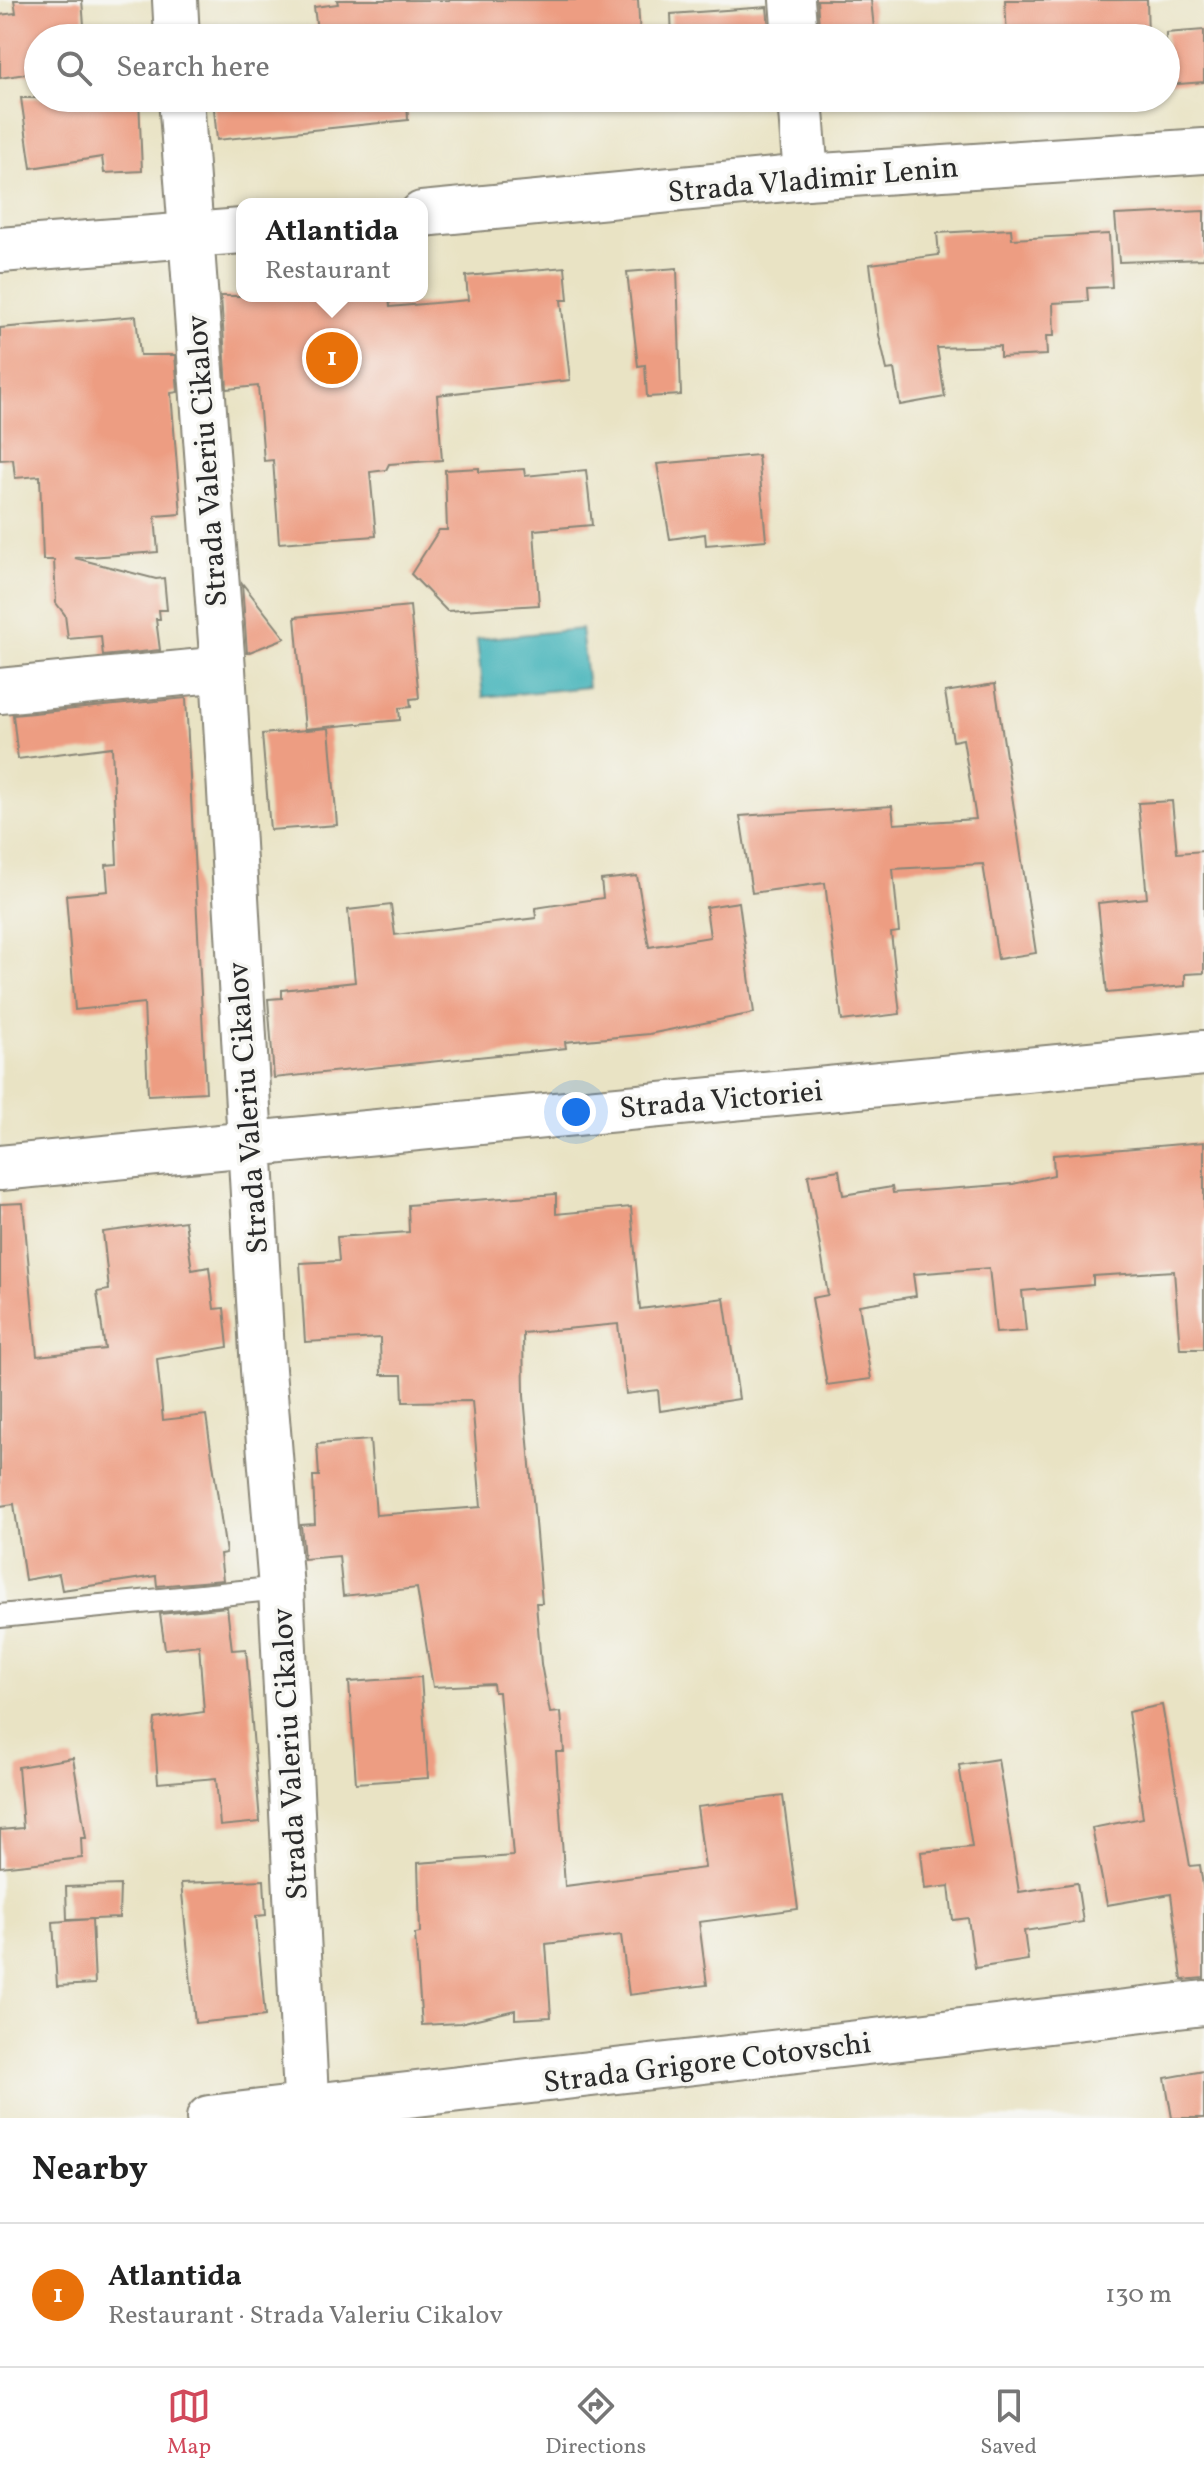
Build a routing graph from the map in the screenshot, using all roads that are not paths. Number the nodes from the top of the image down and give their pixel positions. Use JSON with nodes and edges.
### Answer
{"nodes":[{"id":1,"x":175,"y":0,"type":"edge"},
{"id":2,"x":792,"y":0,"type":"edge"},
{"id":3,"x":176,"y":24,"type":"edge"},
{"id":4,"x":794,"y":24,"type":"edge"},
{"id":5,"x":182,"y":112,"type":"edge"},
{"id":6,"x":801,"y":112,"type":"edge"},
{"id":7,"x":1204,"y":151,"type":"edge"},
{"id":8,"x":806,"y":177,"type":"junction"},
{"id":9,"x":428,"y":213,"type":"edge"},
{"id":10,"x":236,"y":232,"type":"edge"},
{"id":11,"x":189,"y":236,"type":"junction"},
{"id":12,"x":0,"y":250,"type":"edge"},
{"id":13,"x":223,"y":669,"type":"junction"},
{"id":14,"x":0,"y":691,"type":"edge"},
{"id":15,"x":1204,"y":1053,"type":"edge"},
{"id":16,"x":249,"y":1144,"type":"junction"},
{"id":17,"x":0,"y":1168,"type":"edge"},
{"id":18,"x":281,"y":1588,"type":"junction"},
{"id":19,"x":0,"y":1616,"type":"edge"},
{"id":20,"x":1204,"y":2003,"type":"edge"},
{"id":21,"x":307,"y":2114,"type":"edge"},
{"id":22,"x":209,"y":2118,"type":"edge"}],
"edges":[{"from":1,"to":3,"type":"street"},
{"from":2,"to":4,"type":"street"},
{"from":5,"to":11,"type":"street","name":"Strada Valeriu Cikalov"},
{"from":6,"to":8,"type":"street"},
{"from":7,"to":8,"type":"street","name":"Strada Vladimir Lenin"},
{"from":8,"to":9,"type":"street","name":"Strada Vladimir Lenin"},
{"from":10,"to":11,"type":"street"},
{"from":11,"to":12,"type":"street"},
{"from":11,"to":13,"type":"street","name":"Strada Valeriu Cikalov"},
{"from":13,"to":14,"type":"street"},
{"from":13,"to":16,"type":"street","name":"Strada Valeriu Cikalov"},
{"from":15,"to":16,"type":"street","name":"Strada Victoriei"},
{"from":16,"to":17,"type":"street","name":"Strada Victoriei"},
{"from":16,"to":18,"type":"street","name":"Strada Valeriu Cikalov"},
{"from":18,"to":19,"type":"lane"},
{"from":18,"to":21,"type":"street","name":"Strada Valeriu Cikalov"},
{"from":20,"to":21,"type":"street","name":"Strada Grigore Cotovschi"},
{"from":21,"to":22,"type":"street","name":"Strada Grigore Cotovschi"}]}
